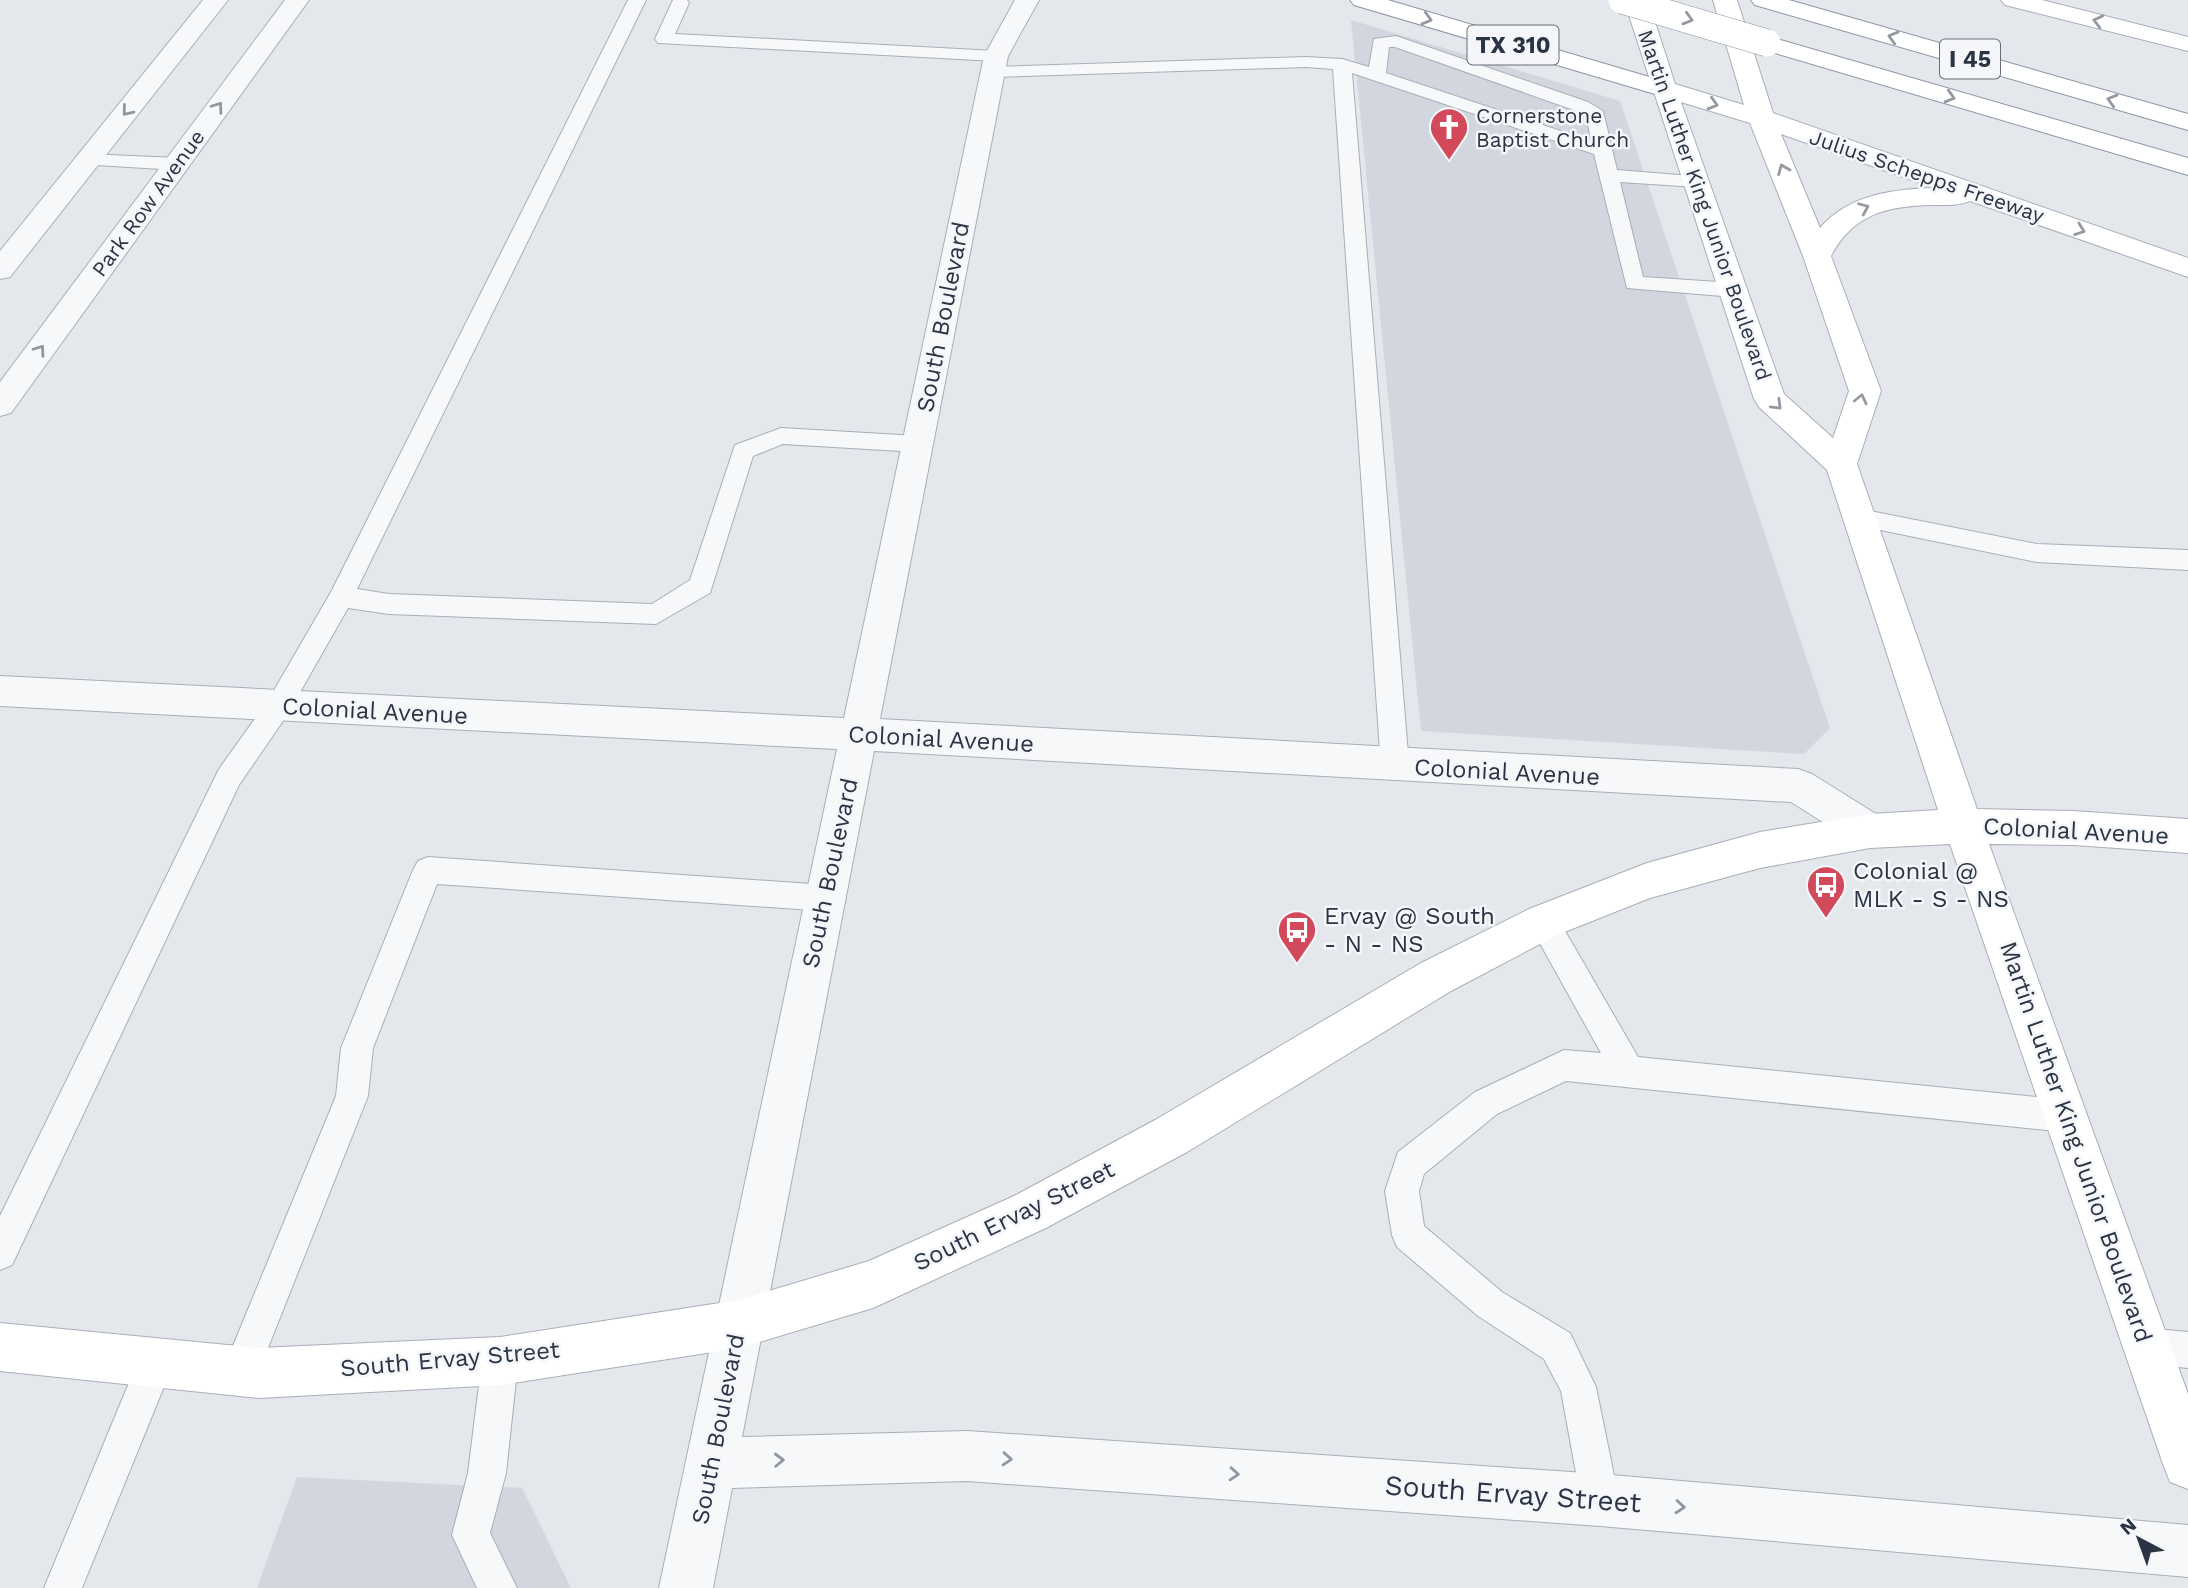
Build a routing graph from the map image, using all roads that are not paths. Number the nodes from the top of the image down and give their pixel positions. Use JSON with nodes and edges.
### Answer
{"nodes":[{"id":1,"x":216,"y":0,"type":"edge"},
{"id":2,"x":297,"y":0,"type":"edge"},
{"id":3,"x":637,"y":0,"type":"edge"},
{"id":4,"x":1027,"y":0,"type":"edge"},
{"id":5,"x":1362,"y":0,"type":"edge"},
{"id":6,"x":1622,"y":0,"type":"edge"},
{"id":7,"x":1636,"y":0,"type":"edge"},
{"id":8,"x":1725,"y":0,"type":"edge"},
{"id":9,"x":1763,"y":0,"type":"edge"},
{"id":10,"x":2013,"y":0,"type":"edge"},
{"id":11,"x":680,"y":3,"type":"dead end"},
{"id":12,"x":2188,"y":44,"type":"edge"},
{"id":13,"x":995,"y":64,"type":"junction"},
{"id":14,"x":1342,"y":64,"type":"junction"},
{"id":15,"x":1377,"y":75,"type":"junction"},
{"id":16,"x":1664,"y":89,"type":"junction"},
{"id":17,"x":1761,"y":118,"type":"junction"},
{"id":18,"x":2183,"y":120,"type":"edge"},
{"id":19,"x":1603,"y":151,"type":"junction"},
{"id":20,"x":87,"y":160,"type":"junction"},
{"id":21,"x":177,"y":164,"type":"junction"},
{"id":22,"x":2176,"y":164,"type":"edge"},
{"id":23,"x":1608,"y":175,"type":"junction"},
{"id":24,"x":1697,"y":181,"type":"junction"},
{"id":25,"x":1981,"y":195,"type":"junction"},
{"id":26,"x":1817,"y":256,"type":"junction"},
{"id":27,"x":2188,"y":268,"type":"edge"},
{"id":28,"x":0,"y":270,"type":"edge"},
{"id":29,"x":1734,"y":290,"type":"junction"},
{"id":30,"x":0,"y":405,"type":"edge"},
{"id":31,"x":918,"y":444,"type":"junction"},
{"id":32,"x":1841,"y":464,"type":"junction"},
{"id":33,"x":1860,"y":518,"type":"junction"},
{"id":34,"x":2188,"y":560,"type":"edge"},
{"id":35,"x":341,"y":597,"type":"junction"},
{"id":36,"x":0,"y":691,"type":"edge"},
{"id":37,"x":278,"y":707,"type":"junction"},
{"id":38,"x":859,"y":734,"type":"junction"},
{"id":39,"x":1395,"y":766,"type":"junction"},
{"id":40,"x":1963,"y":826,"type":"junction"},
{"id":41,"x":1870,"y":831,"type":"junction"},
{"id":42,"x":2188,"y":836,"type":"edge"},
{"id":43,"x":825,"y":898,"type":"junction"},
{"id":44,"x":1543,"y":922,"type":"junction"},
{"id":45,"x":1629,"y":1072,"type":"junction"},
{"id":46,"x":2066,"y":1116,"type":"junction"},
{"id":47,"x":0,"y":1253,"type":"edge"},
{"id":48,"x":739,"y":1324,"type":"junction"},
{"id":49,"x":0,"y":1347,"type":"edge"},
{"id":50,"x":2167,"y":1348,"type":"edge"},
{"id":51,"x":500,"y":1360,"type":"junction"},
{"id":52,"x":156,"y":1362,"type":"junction"},
{"id":53,"x":241,"y":1370,"type":"junction"},
{"id":54,"x":711,"y":1463,"type":"junction"},
{"id":55,"x":2188,"y":1464,"type":"edge"},
{"id":56,"x":1600,"y":1500,"type":"junction"},
{"id":57,"x":2188,"y":1551,"type":"edge"},
{"id":58,"x":63,"y":1588,"type":"edge"},
{"id":59,"x":498,"y":1588,"type":"edge"},
{"id":60,"x":686,"y":1588,"type":"edge"}],
"edges":[{"from":1,"to":20,"type":"street","one_way":true},
{"from":21,"to":2,"type":"street","name":"Park Row Avenue","one_way":true},
{"from":3,"to":35,"type":"lane"},
{"from":4,"to":13,"type":"street","name":"South Boulevard"},
{"from":5,"to":16,"type":"main road","number":"TX 310","one_way":true},
{"from":6,"to":22,"type":"main road","number":"I 45","one_way":true,"bridge":true},
{"from":7,"to":16,"type":"main road","name":"Martin Luther King Junior Boulevard"},
{"from":8,"to":17,"type":"main road"},
{"from":18,"to":9,"type":"main road","number":"I 45","one_way":true},
{"from":12,"to":10,"type":"main road","one_way":true},
{"from":11,"to":13,"type":"lane"},
{"from":13,"to":14,"type":"lane"},
{"from":13,"to":31,"type":"street","name":"South Boulevard"},
{"from":14,"to":15,"type":"lane"},
{"from":14,"to":39,"type":"lane"},
{"from":15,"to":19,"type":"lane"},
{"from":15,"to":19,"type":"lane"},
{"from":16,"to":17,"type":"main road","name":"Julius Schepps Freeway","number":"TX 310","one_way":true},
{"from":16,"to":24,"type":"main road","name":"Martin Luther King Junior Boulevard"},
{"from":17,"to":25,"type":"main road","name":"Julius Schepps Freeway"},
{"from":26,"to":17,"type":"main road","one_way":true},
{"from":19,"to":23,"type":"lane"},
{"from":20,"to":21,"type":"lane"},
{"from":20,"to":28,"type":"street"},
{"from":30,"to":21,"type":"street","name":"Park Row Avenue","one_way":true},
{"from":23,"to":24,"type":"lane"},
{"from":23,"to":29,"type":"lane"},
{"from":24,"to":29,"type":"main road","name":"Martin Luther King Junior Boulevard"},
{"from":26,"to":25,"type":"main road","one_way":true},
{"from":25,"to":27,"type":"main road","name":"Julius Schepps Freeway","one_way":true},
{"from":32,"to":26,"type":"main road","one_way":true},
{"from":29,"to":32,"type":"main road","name":"Martin Luther King Junior Boulevard","one_way":true},
{"from":31,"to":35,"type":"lane"},
{"from":31,"to":38,"type":"street","name":"South Boulevard"},
{"from":32,"to":33,"type":"main road","name":"Martin Luther King Junior Boulevard"},
{"from":33,"to":34,"type":"lane"},
{"from":33,"to":40,"type":"main road","name":"Martin Luther King Junior Boulevard"},
{"from":35,"to":37,"type":"lane"},
{"from":36,"to":37,"type":"street","name":"Colonial Avenue"},
{"from":37,"to":38,"type":"street","name":"Colonial Avenue"},
{"from":37,"to":47,"type":"lane"},
{"from":38,"to":39,"type":"street","name":"Colonial Avenue"},
{"from":38,"to":43,"type":"street","name":"South Boulevard"},
{"from":39,"to":41,"type":"street","name":"Colonial Avenue"},
{"from":40,"to":41,"type":"main road","name":"South Ervay Street"},
{"from":40,"to":42,"type":"main road","name":"Colonial Avenue"},
{"from":40,"to":46,"type":"main road","name":"Martin Luther King Junior Boulevard"},
{"from":41,"to":44,"type":"main road","name":"South Ervay Street"},
{"from":43,"to":48,"type":"street","name":"South Boulevard"},
{"from":43,"to":53,"type":"lane"},
{"from":44,"to":45,"type":"lane"},
{"from":44,"to":48,"type":"main road","name":"South Ervay Street"},
{"from":45,"to":46,"type":"lane"},
{"from":45,"to":56,"type":"lane"},
{"from":46,"to":50,"type":"main road","name":"Martin Luther King Junior Boulevard"},
{"from":48,"to":51,"type":"main road","name":"South Ervay Street"},
{"from":48,"to":54,"type":"street","name":"South Boulevard"},
{"from":49,"to":52,"type":"main road","name":"South Ervay Street"},
{"from":50,"to":55,"type":"main road","name":"Martin Luther King Junior Boulevard"},
{"from":51,"to":53,"type":"main road","name":"South Ervay Street"},
{"from":51,"to":59,"type":"lane"},
{"from":52,"to":53,"type":"main road","name":"South Ervay Street"},
{"from":52,"to":58,"type":"lane"},
{"from":54,"to":56,"type":"street","name":"South Ervay Street","one_way":true},
{"from":54,"to":60,"type":"street","name":"South Boulevard"},
{"from":56,"to":57,"type":"street","name":"South Ervay Street","one_way":true}]}
